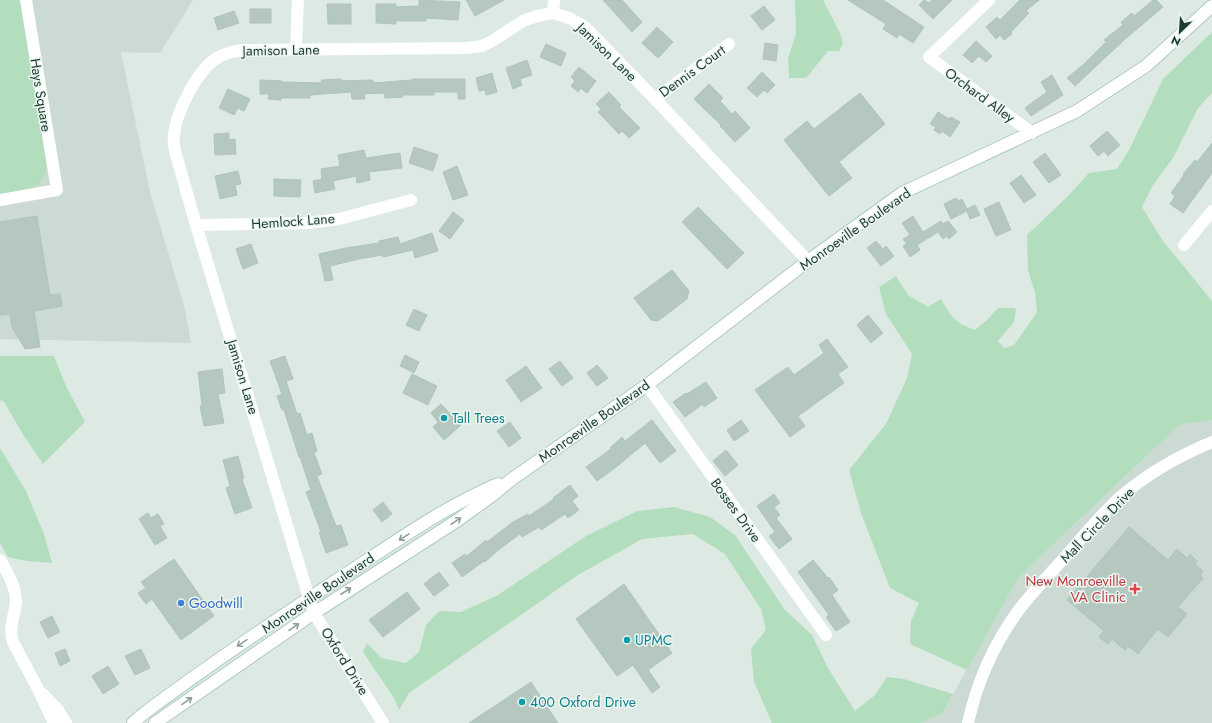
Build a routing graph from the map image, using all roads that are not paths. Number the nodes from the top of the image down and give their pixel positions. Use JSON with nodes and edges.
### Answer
{"nodes":[{"id":1,"x":26,"y":0,"type":"edge"},
{"id":2,"x":298,"y":0,"type":"edge"},
{"id":3,"x":554,"y":0,"type":"edge"},
{"id":4,"x":989,"y":0,"type":"edge"},
{"id":5,"x":1212,"y":6,"type":"edge"},
{"id":6,"x":553,"y":13,"type":"junction"},
{"id":7,"x":729,"y":44,"type":"dead end"},
{"id":8,"x":296,"y":49,"type":"junction"},
{"id":9,"x":655,"y":99,"type":"junction"},
{"id":10,"x":1032,"y":133,"type":"junction"},
{"id":11,"x":0,"y":200,"type":"edge"},
{"id":12,"x":411,"y":200,"type":"dead end"},
{"id":13,"x":1212,"y":211,"type":"edge"},
{"id":14,"x":196,"y":226,"type":"junction"},
{"id":15,"x":1184,"y":245,"type":"dead end"},
{"id":16,"x":808,"y":261,"type":"junction"},
{"id":17,"x":647,"y":385,"type":"junction"},
{"id":18,"x":1212,"y":442,"type":"edge"},
{"id":19,"x":512,"y":478,"type":"junction"},
{"id":20,"x":0,"y":560,"type":"edge"},
{"id":21,"x":309,"y":598,"type":"junction"},
{"id":22,"x":314,"y":613,"type":"junction"},
{"id":23,"x":826,"y":635,"type":"dead end"},
{"id":24,"x":37,"y":687,"type":"junction"},
{"id":25,"x":54,"y":723,"type":"edge"},
{"id":26,"x":66,"y":723,"type":"edge"},
{"id":27,"x":133,"y":723,"type":"edge"},
{"id":28,"x":155,"y":723,"type":"edge"},
{"id":29,"x":384,"y":723,"type":"edge"},
{"id":30,"x":968,"y":723,"type":"edge"}],
"edges":[{"from":1,"to":11,"type":"street","name":"Hays Square"},
{"from":2,"to":8,"type":"street"},
{"from":3,"to":6,"type":"street"},
{"from":4,"to":10,"type":"street","name":"Orchard Alley"},
{"from":5,"to":10,"type":"street","name":"Monroeville Boulevard"},
{"from":6,"to":8,"type":"street","name":"Jamison Lane"},
{"from":6,"to":9,"type":"street","name":"Jamison Lane"},
{"from":7,"to":9,"type":"street","name":"Dennis Court"},
{"from":8,"to":14,"type":"street","name":"Jamison Lane"},
{"from":9,"to":16,"type":"street","name":"Jamison Lane"},
{"from":10,"to":16,"type":"street","name":"Monroeville Boulevard"},
{"from":12,"to":14,"type":"street","name":"Hemlock Lane"},
{"from":13,"to":15,"type":"street"},
{"from":14,"to":21,"type":"street","name":"Jamison Lane"},
{"from":16,"to":17,"type":"street","name":"Monroeville Boulevard"},
{"from":17,"to":19,"type":"street","name":"Monroeville Boulevard"},
{"from":17,"to":23,"type":"street","name":"Bosses Drive"},
{"from":18,"to":30,"type":"street","name":"Mall Circle Drive"},
{"from":19,"to":21,"type":"street","name":"Monroeville Boulevard","one_way":true},
{"from":22,"to":19,"type":"street","name":"Monroeville Boulevard","one_way":true},
{"from":20,"to":24,"type":"street"},
{"from":21,"to":22,"type":"street","name":"Oxford Drive"},
{"from":21,"to":27,"type":"street","name":"Monroeville Boulevard","one_way":true},
{"from":28,"to":22,"type":"street","name":"Monroeville Boulevard","one_way":true},
{"from":22,"to":29,"type":"street","name":"Oxford Drive"},
{"from":24,"to":25,"type":"street"},
{"from":24,"to":26,"type":"street"}]}
